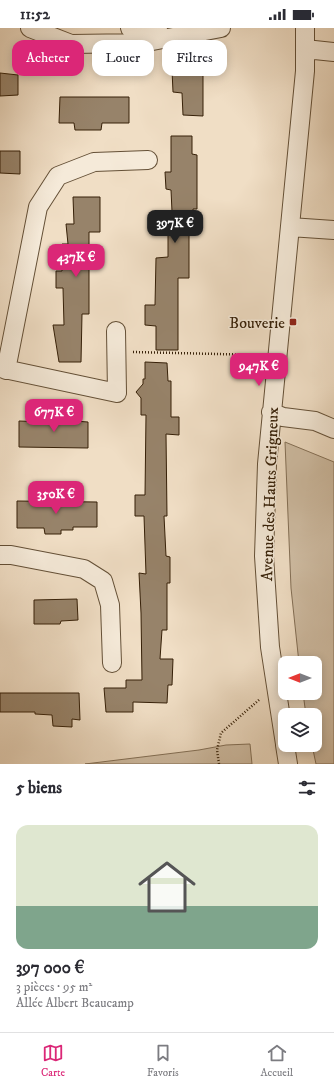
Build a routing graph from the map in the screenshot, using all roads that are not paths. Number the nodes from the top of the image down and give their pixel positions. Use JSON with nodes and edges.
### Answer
{"nodes":[{"id":1,"x":30,"y":28,"type":"edge"},
{"id":2,"x":130,"y":28,"type":"edge"},
{"id":3,"x":169,"y":28,"type":"edge"},
{"id":4,"x":221,"y":28,"type":"edge"},
{"id":5,"x":305,"y":28,"type":"edge"},
{"id":6,"x":305,"y":49,"type":"junction"},
{"id":7,"x":334,"y":52,"type":"edge"},
{"id":8,"x":148,"y":160,"type":"dead end"},
{"id":9,"x":290,"y":227,"type":"junction"},
{"id":10,"x":334,"y":230,"type":"edge"},
{"id":11,"x":116,"y":331,"type":"dead end"},
{"id":12,"x":3,"y":369,"type":"edge"},
{"id":13,"x":271,"y":412,"type":"junction"},
{"id":14,"x":334,"y":429,"type":"edge"},
{"id":15,"x":0,"y":555,"type":"edge"},
{"id":16,"x":112,"y":662,"type":"dead end"},
{"id":17,"x":279,"y":708,"type":"edge"},
{"id":18,"x":286,"y":752,"type":"edge"},
{"id":19,"x":288,"y":764,"type":"edge"}],
"edges":[{"from":1,"to":4,"type":"street"},
{"from":2,"to":3,"type":"street"},
{"from":5,"to":6,"type":"street","name":"Avenue des Hauts Grigneux"},
{"from":6,"to":7,"type":"street"},
{"from":6,"to":9,"type":"street","name":"Avenue des Hauts Grigneux"},
{"from":8,"to":12,"type":"street"},
{"from":9,"to":10,"type":"street"},
{"from":9,"to":13,"type":"street","name":"Avenue des Hauts Grigneux"},
{"from":11,"to":12,"type":"street"},
{"from":13,"to":14,"type":"street"},
{"from":13,"to":17,"type":"street","name":"Avenue des Hauts Grigneux"},
{"from":15,"to":16,"type":"street"},
{"from":18,"to":19,"type":"street","name":"Avenue des Hauts Grigneux"}]}
